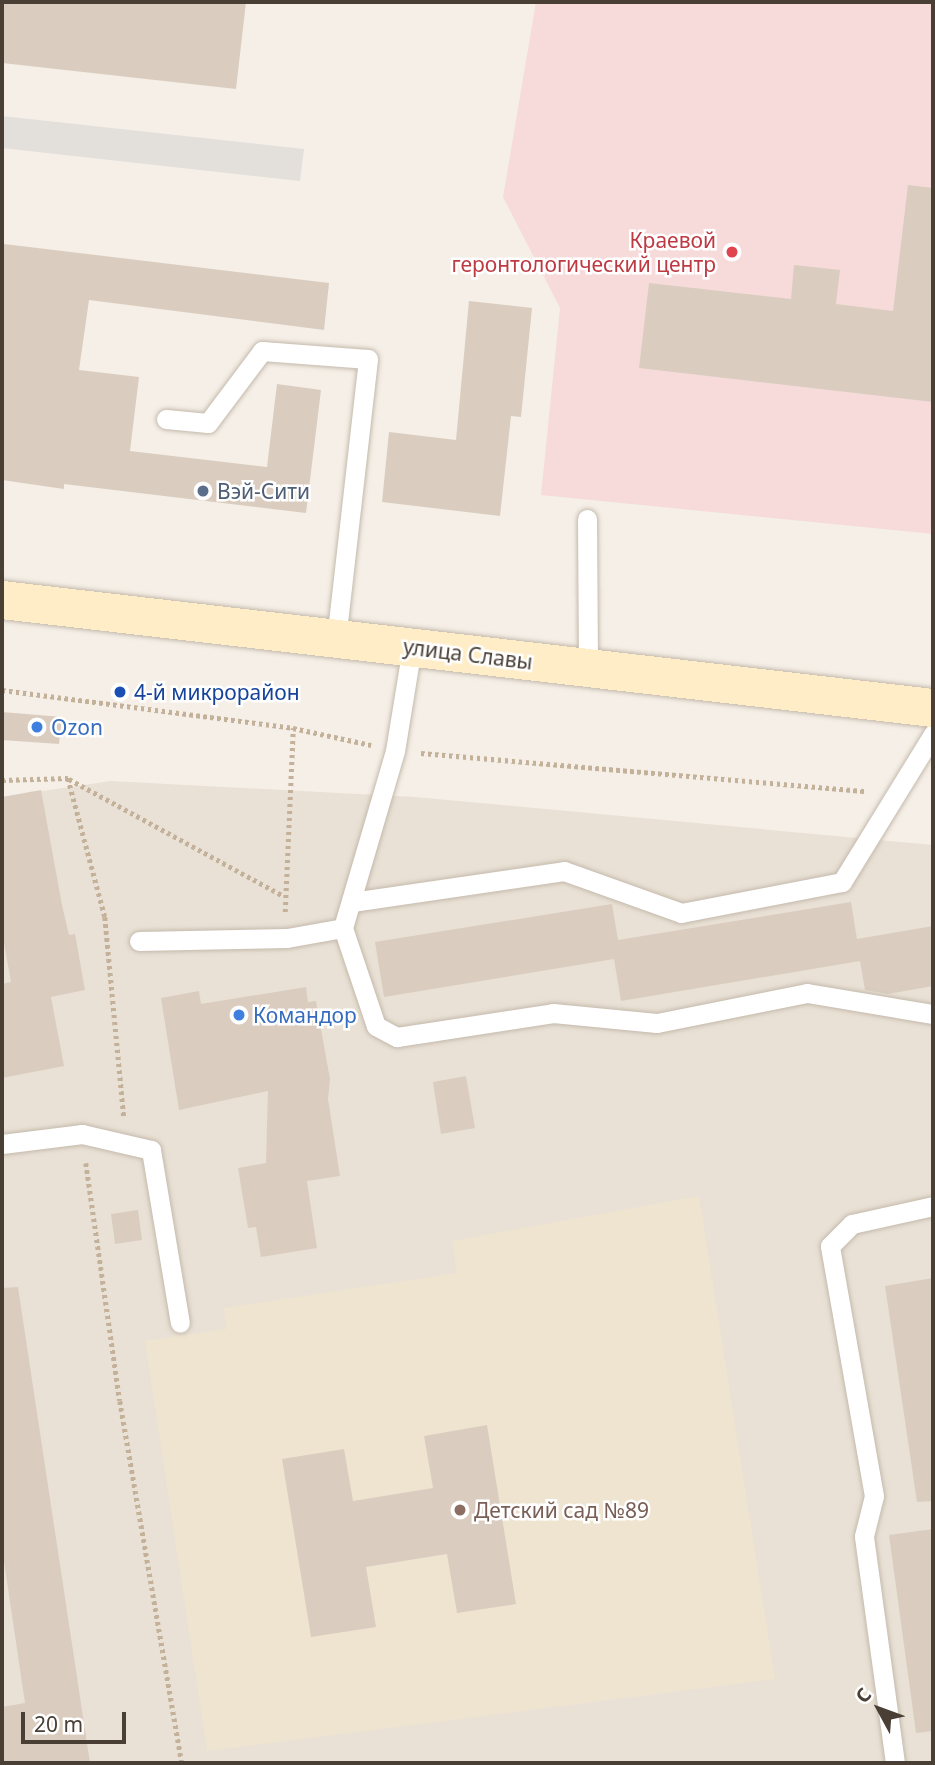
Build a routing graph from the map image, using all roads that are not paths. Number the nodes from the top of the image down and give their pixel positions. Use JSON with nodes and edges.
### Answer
{"nodes":[{"id":1,"x":166,"y":419,"type":"dead end"},
{"id":2,"x":587,"y":519,"type":"dead end"},
{"id":3,"x":2,"y":600,"type":"edge"},
{"id":4,"x":336,"y":639,"type":"junction"},
{"id":5,"x":412,"y":647,"type":"junction"},
{"id":6,"x":588,"y":668,"type":"junction"},
{"id":7,"x":933,"y":708,"type":"edge"},
{"id":8,"x":933,"y":734,"type":"edge"},
{"id":9,"x":352,"y":902,"type":"junction"},
{"id":10,"x":343,"y":928,"type":"junction"},
{"id":11,"x":139,"y":942,"type":"dead end"},
{"id":12,"x":933,"y":1014,"type":"edge"},
{"id":13,"x":2,"y":1144,"type":"edge"},
{"id":14,"x":933,"y":1206,"type":"edge"},
{"id":15,"x":180,"y":1323,"type":"dead end"},
{"id":16,"x":895,"y":1763,"type":"edge"}],
"edges":[{"from":1,"to":4,"type":"lane"},
{"from":2,"to":6,"type":"lane"},
{"from":3,"to":4,"type":"main road","name":"улица Славы"},
{"from":4,"to":5,"type":"main road","name":"улица Славы"},
{"from":5,"to":6,"type":"main road","name":"улица Славы"},
{"from":5,"to":9,"type":"lane"},
{"from":6,"to":7,"type":"main road","name":"улица Славы"},
{"from":8,"to":9,"type":"lane"},
{"from":9,"to":10,"type":"lane"},
{"from":10,"to":11,"type":"lane"},
{"from":10,"to":12,"type":"lane"},
{"from":13,"to":15,"type":"lane"},
{"from":14,"to":16,"type":"lane"}]}
